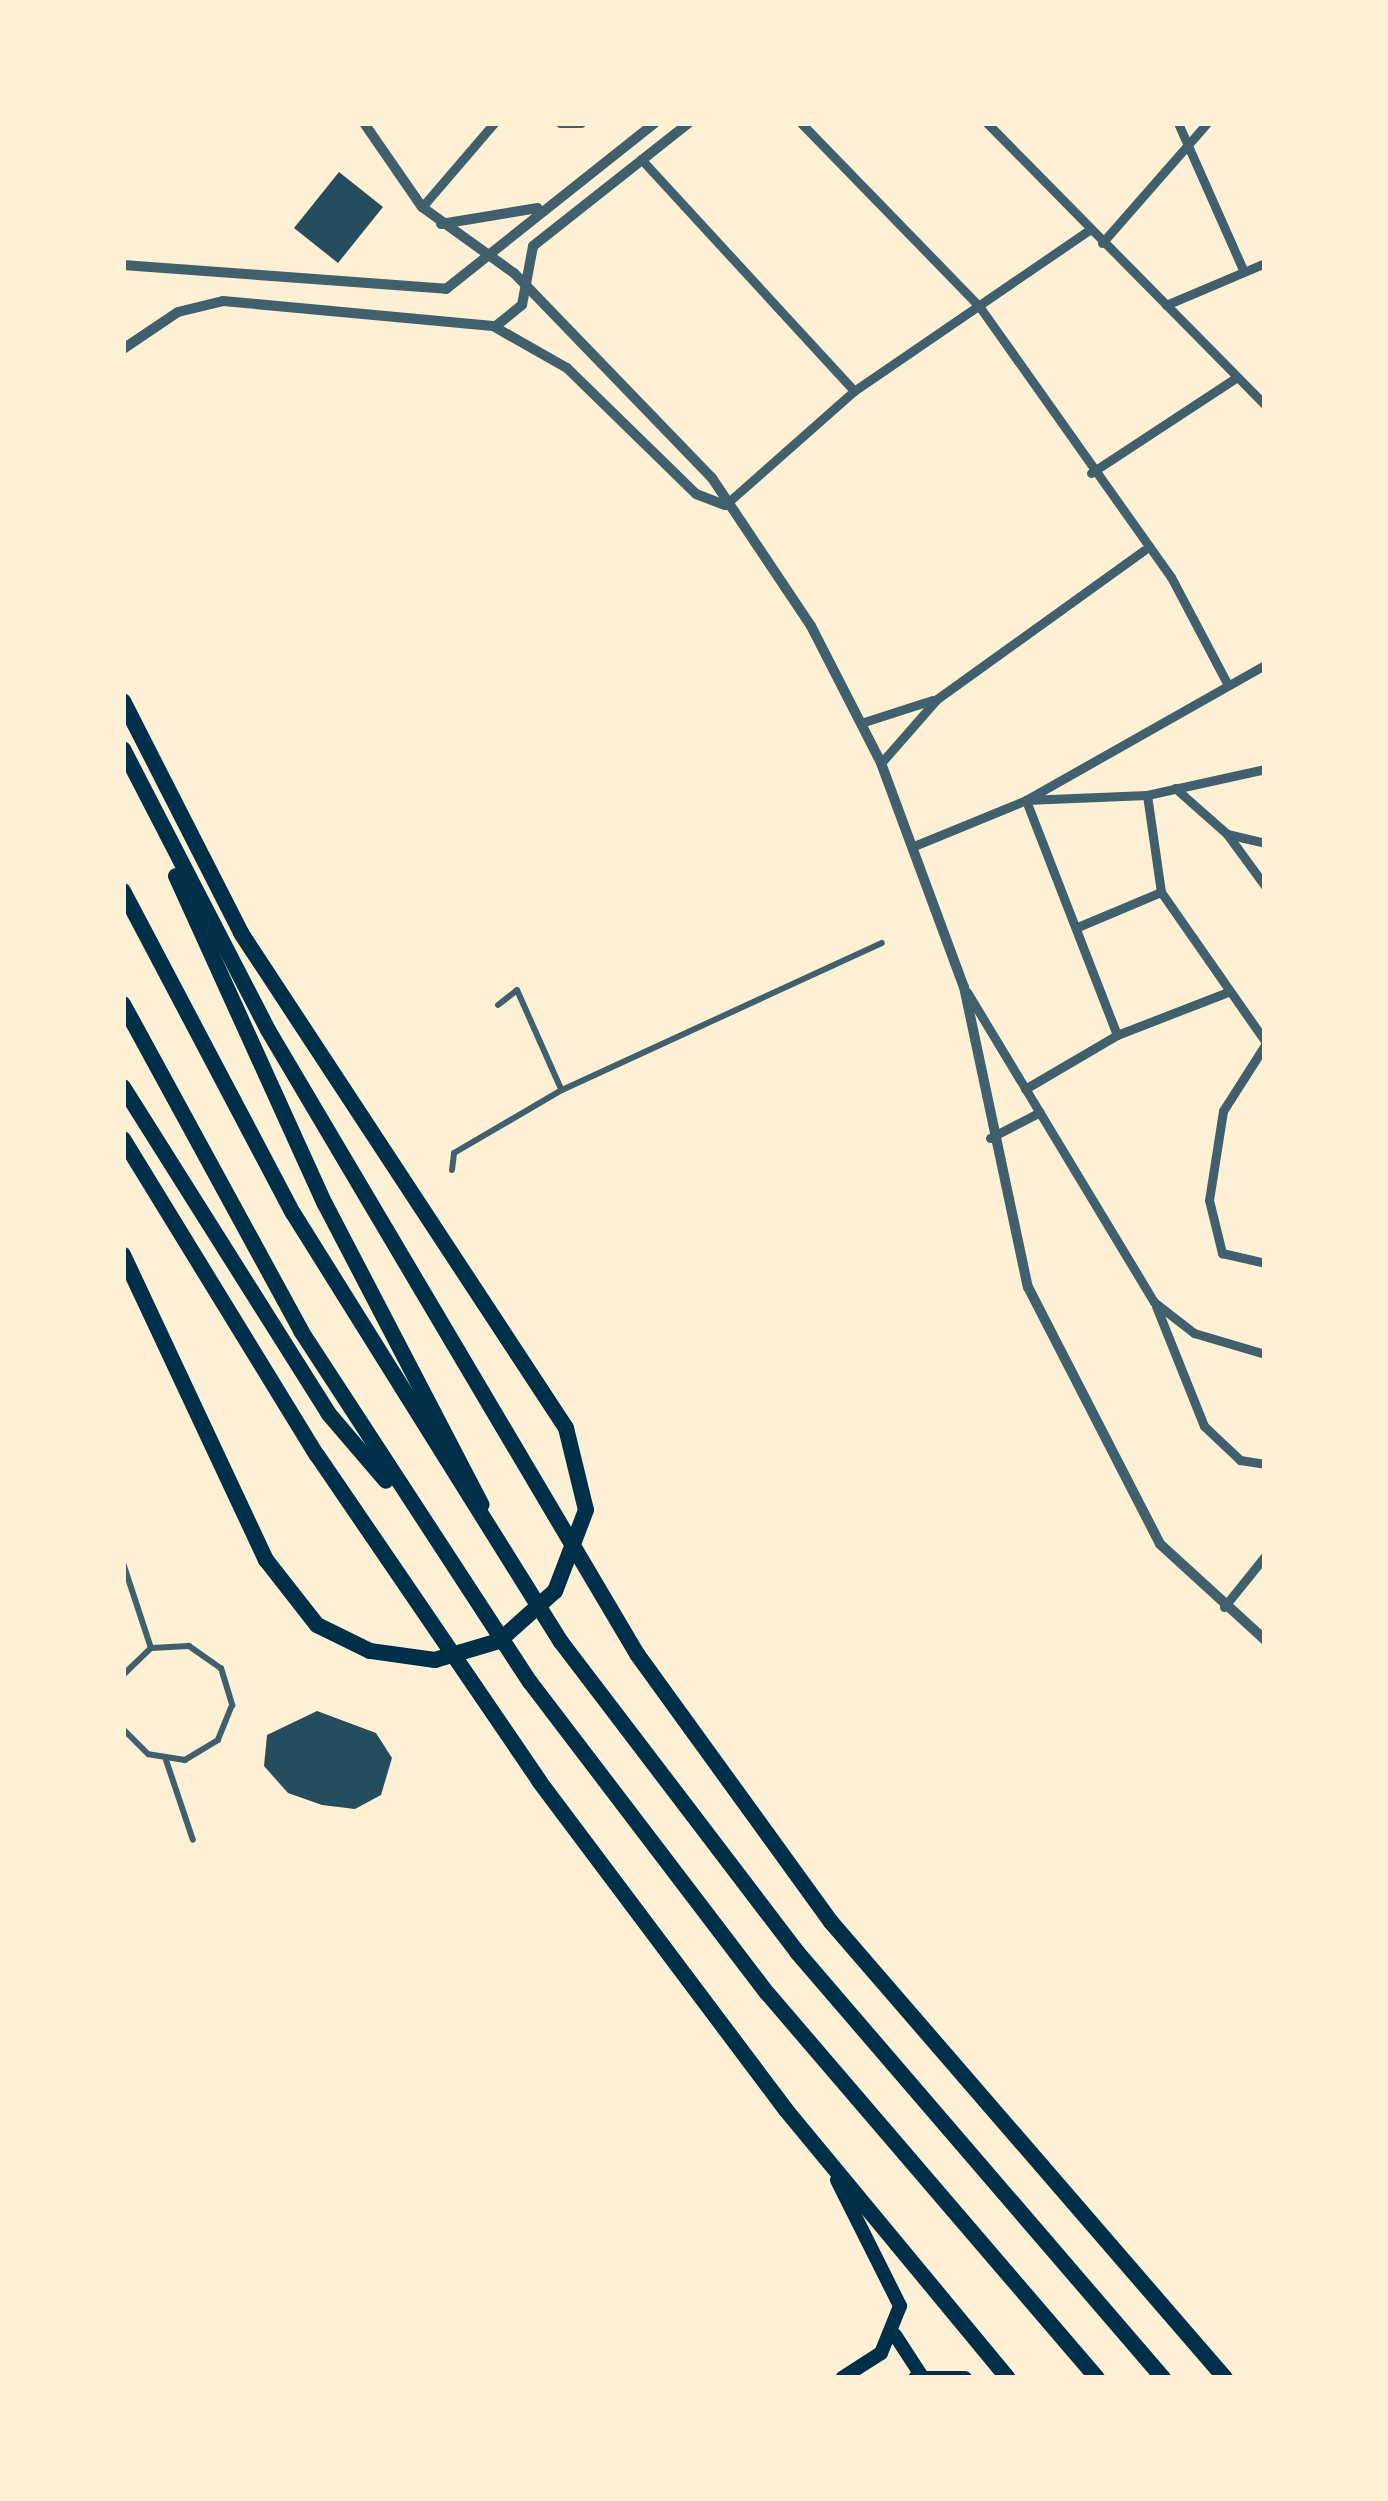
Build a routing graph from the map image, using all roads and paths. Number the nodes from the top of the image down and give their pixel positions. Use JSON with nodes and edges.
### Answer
{"nodes":[{"id":1,"x":364,"y":123,"type":"edge"},
{"id":2,"x":494,"y":123,"type":"edge"},
{"id":3,"x":560,"y":123,"type":"edge"},
{"id":4,"x":581,"y":123,"type":"edge"},
{"id":5,"x":655,"y":123,"type":"edge"},
{"id":6,"x":689,"y":123,"type":"edge"},
{"id":7,"x":801,"y":123,"type":"edge"},
{"id":8,"x":987,"y":123,"type":"edge"},
{"id":9,"x":1009,"y":123,"type":"edge"},
{"id":10,"x":1178,"y":123,"type":"edge"},
{"id":11,"x":1207,"y":123,"type":"edge"},
{"id":12,"x":998,"y":134,"type":"junction"},
{"id":13,"x":1190,"y":139,"type":"junction"},
{"id":14,"x":641,"y":159,"type":"junction"},
{"id":15,"x":422,"y":207,"type":"junction"},
{"id":16,"x":542,"y":208,"type":"junction"},
{"id":17,"x":441,"y":224,"type":"junction"},
{"id":18,"x":1089,"y":230,"type":"junction"},
{"id":19,"x":1102,"y":243,"type":"junction"},
{"id":20,"x":486,"y":255,"type":"junction"},
{"id":21,"x":1265,"y":263,"type":"edge"},
{"id":22,"x":123,"y":265,"type":"edge"},
{"id":23,"x":1243,"y":270,"type":"junction"},
{"id":24,"x":522,"y":283,"type":"junction"},
{"id":25,"x":1166,"y":305,"type":"junction"},
{"id":26,"x":979,"y":306,"type":"junction"},
{"id":27,"x":493,"y":326,"type":"junction"},
{"id":28,"x":123,"y":349,"type":"edge"},
{"id":29,"x":1240,"y":381,"type":"junction"},
{"id":30,"x":854,"y":391,"type":"junction"},
{"id":31,"x":1265,"y":405,"type":"edge"},
{"id":32,"x":1091,"y":473,"type":"junction"},
{"id":33,"x":725,"y":505,"type":"junction"},
{"id":34,"x":1144,"y":550,"type":"junction"},
{"id":35,"x":1265,"y":665,"type":"edge"},
{"id":36,"x":1228,"y":685,"type":"junction"},
{"id":37,"x":937,"y":698,"type":"junction"},
{"id":38,"x":123,"y":701,"type":"edge"},
{"id":39,"x":861,"y":723,"type":"junction"},
{"id":40,"x":123,"y":749,"type":"edge"},
{"id":41,"x":881,"y":763,"type":"junction"},
{"id":42,"x":1265,"y":769,"type":"edge"},
{"id":43,"x":1174,"y":788,"type":"junction"},
{"id":44,"x":1147,"y":795,"type":"junction"},
{"id":45,"x":1026,"y":800,"type":"junction"},
{"id":46,"x":1228,"y":834,"type":"junction"},
{"id":47,"x":163,"y":836,"type":"junction"},
{"id":48,"x":1265,"y":843,"type":"edge"},
{"id":49,"x":914,"y":846,"type":"junction"},
{"id":50,"x":1265,"y":886,"type":"edge"},
{"id":51,"x":123,"y":892,"type":"edge"},
{"id":52,"x":1161,"y":892,"type":"junction"},
{"id":53,"x":1080,"y":926,"type":"junction"},
{"id":54,"x":882,"y":943,"type":"dead end"},
{"id":55,"x":964,"y":987,"type":"junction"},
{"id":56,"x":1228,"y":992,"type":"junction"},
{"id":57,"x":123,"y":1004,"type":"edge"},
{"id":58,"x":498,"y":1005,"type":"dead end"},
{"id":59,"x":1117,"y":1035,"type":"junction"},
{"id":60,"x":1265,"y":1043,"type":"edge"},
{"id":61,"x":123,"y":1087,"type":"edge"},
{"id":62,"x":1025,"y":1089,"type":"junction"},
{"id":63,"x":562,"y":1090,"type":"junction"},
{"id":64,"x":1040,"y":1112,"type":"junction"},
{"id":65,"x":990,"y":1138,"type":"junction"},
{"id":66,"x":123,"y":1139,"type":"edge"},
{"id":67,"x":452,"y":1170,"type":"dead end"},
{"id":68,"x":123,"y":1255,"type":"edge"},
{"id":69,"x":1265,"y":1263,"type":"edge"},
{"id":70,"x":1154,"y":1302,"type":"junction"},
{"id":71,"x":1265,"y":1354,"type":"edge"},
{"id":72,"x":1265,"y":1464,"type":"edge"},
{"id":73,"x":408,"y":1502,"type":"junction"},
{"id":74,"x":496,"y":1546,"type":"junction"},
{"id":75,"x":1265,"y":1556,"type":"edge"},
{"id":76,"x":123,"y":1563,"type":"edge"},
{"id":77,"x":1224,"y":1606,"type":"junction"},
{"id":78,"x":1265,"y":1640,"type":"edge"},
{"id":79,"x":151,"y":1648,"type":"junction"},
{"id":80,"x":123,"y":1675,"type":"edge"},
{"id":81,"x":123,"y":1729,"type":"edge"},
{"id":82,"x":166,"y":1760,"type":"junction"},
{"id":83,"x":193,"y":1840,"type":"dead end"},
{"id":84,"x":826,"y":2159,"type":"junction"},
{"id":85,"x":895,"y":2335,"type":"junction"},
{"id":86,"x":918,"y":2377,"type":"edge"},
{"id":87,"x":842,"y":2378,"type":"edge"},
{"id":88,"x":965,"y":2378,"type":"edge"},
{"id":89,"x":1008,"y":2378,"type":"edge"},
{"id":90,"x":1097,"y":2378,"type":"edge"},
{"id":91,"x":1163,"y":2378,"type":"edge"},
{"id":92,"x":1225,"y":2378,"type":"edge"}],
"edges":[{"from":1,"to":15,"type":"street"},
{"from":2,"to":15,"type":"street"},
{"from":3,"to":4,"type":"street"},
{"from":5,"to":16,"type":"street"},
{"from":6,"to":14,"type":"street"},
{"from":7,"to":26,"type":"street"},
{"from":8,"to":12,"type":"street"},
{"from":9,"to":12,"type":"street"},
{"from":10,"to":13,"type":"street"},
{"from":11,"to":13,"type":"street"},
{"from":12,"to":18,"type":"street"},
{"from":13,"to":19,"type":"street"},
{"from":13,"to":23,"type":"street"},
{"from":14,"to":24,"type":"street"},
{"from":14,"to":30,"type":"street"},
{"from":15,"to":17,"type":"street"},
{"from":16,"to":17,"type":"street"},
{"from":16,"to":20,"type":"street"},
{"from":17,"to":20,"type":"street"},
{"from":18,"to":19,"type":"street"},
{"from":18,"to":26,"type":"street"},
{"from":19,"to":25,"type":"street"},
{"from":20,"to":22,"type":"street"},
{"from":20,"to":24,"type":"street"},
{"from":21,"to":23,"type":"street"},
{"from":23,"to":25,"type":"street"},
{"from":24,"to":27,"type":"street"},
{"from":24,"to":33,"type":"street"},
{"from":25,"to":29,"type":"street"},
{"from":26,"to":30,"type":"street"},
{"from":26,"to":32,"type":"street"},
{"from":27,"to":28,"type":"street"},
{"from":27,"to":33,"type":"street"},
{"from":29,"to":31,"type":"street"},
{"from":29,"to":32,"type":"street"},
{"from":30,"to":33,"type":"street"},
{"from":32,"to":34,"type":"street"},
{"from":33,"to":39,"type":"street"},
{"from":34,"to":36,"type":"street"},
{"from":34,"to":37,"type":"street"},
{"from":35,"to":36,"type":"street"},
{"from":36,"to":45,"type":"street"},
{"from":37,"to":39,"type":"street"},
{"from":37,"to":41,"type":"street"},
{"from":38,"to":68,"type":"highway"},
{"from":39,"to":41,"type":"street"},
{"from":40,"to":47,"type":"highway"},
{"from":41,"to":49,"type":"street"},
{"from":42,"to":43,"type":"street"},
{"from":43,"to":44,"type":"street"},
{"from":43,"to":46,"type":"street"},
{"from":44,"to":45,"type":"street"},
{"from":44,"to":52,"type":"street"},
{"from":45,"to":49,"type":"street"},
{"from":45,"to":53,"type":"street"},
{"from":46,"to":48,"type":"street"},
{"from":46,"to":50,"type":"street"},
{"from":47,"to":74,"type":"highway"},
{"from":47,"to":92,"type":"highway"},
{"from":49,"to":55,"type":"street"},
{"from":51,"to":74,"type":"highway"},
{"from":52,"to":53,"type":"street"},
{"from":52,"to":56,"type":"street"},
{"from":53,"to":59,"type":"street"},
{"from":54,"to":63,"type":"street"},
{"from":55,"to":62,"type":"street"},
{"from":55,"to":65,"type":"street"},
{"from":56,"to":59,"type":"street"},
{"from":56,"to":60,"type":"street"},
{"from":57,"to":73,"type":"highway"},
{"from":58,"to":63,"type":"street"},
{"from":59,"to":62,"type":"street"},
{"from":60,"to":69,"type":"street"},
{"from":61,"to":73,"type":"highway"},
{"from":62,"to":64,"type":"street"},
{"from":63,"to":67,"type":"street"},
{"from":64,"to":65,"type":"street"},
{"from":64,"to":70,"type":"street"},
{"from":65,"to":77,"type":"street"},
{"from":66,"to":84,"type":"highway"},
{"from":70,"to":71,"type":"street"},
{"from":70,"to":72,"type":"street"},
{"from":73,"to":90,"type":"highway"},
{"from":74,"to":91,"type":"highway"},
{"from":75,"to":77,"type":"street"},
{"from":76,"to":79,"type":"street"},
{"from":77,"to":78,"type":"street"},
{"from":79,"to":80,"type":"street"},
{"from":79,"to":82,"type":"street"},
{"from":81,"to":82,"type":"street"},
{"from":82,"to":83,"type":"street"},
{"from":84,"to":85,"type":"main road"},
{"from":84,"to":89,"type":"highway"},
{"from":85,"to":86,"type":"main road"},
{"from":85,"to":87,"type":"main road"},
{"from":86,"to":88,"type":"main road"}]}
